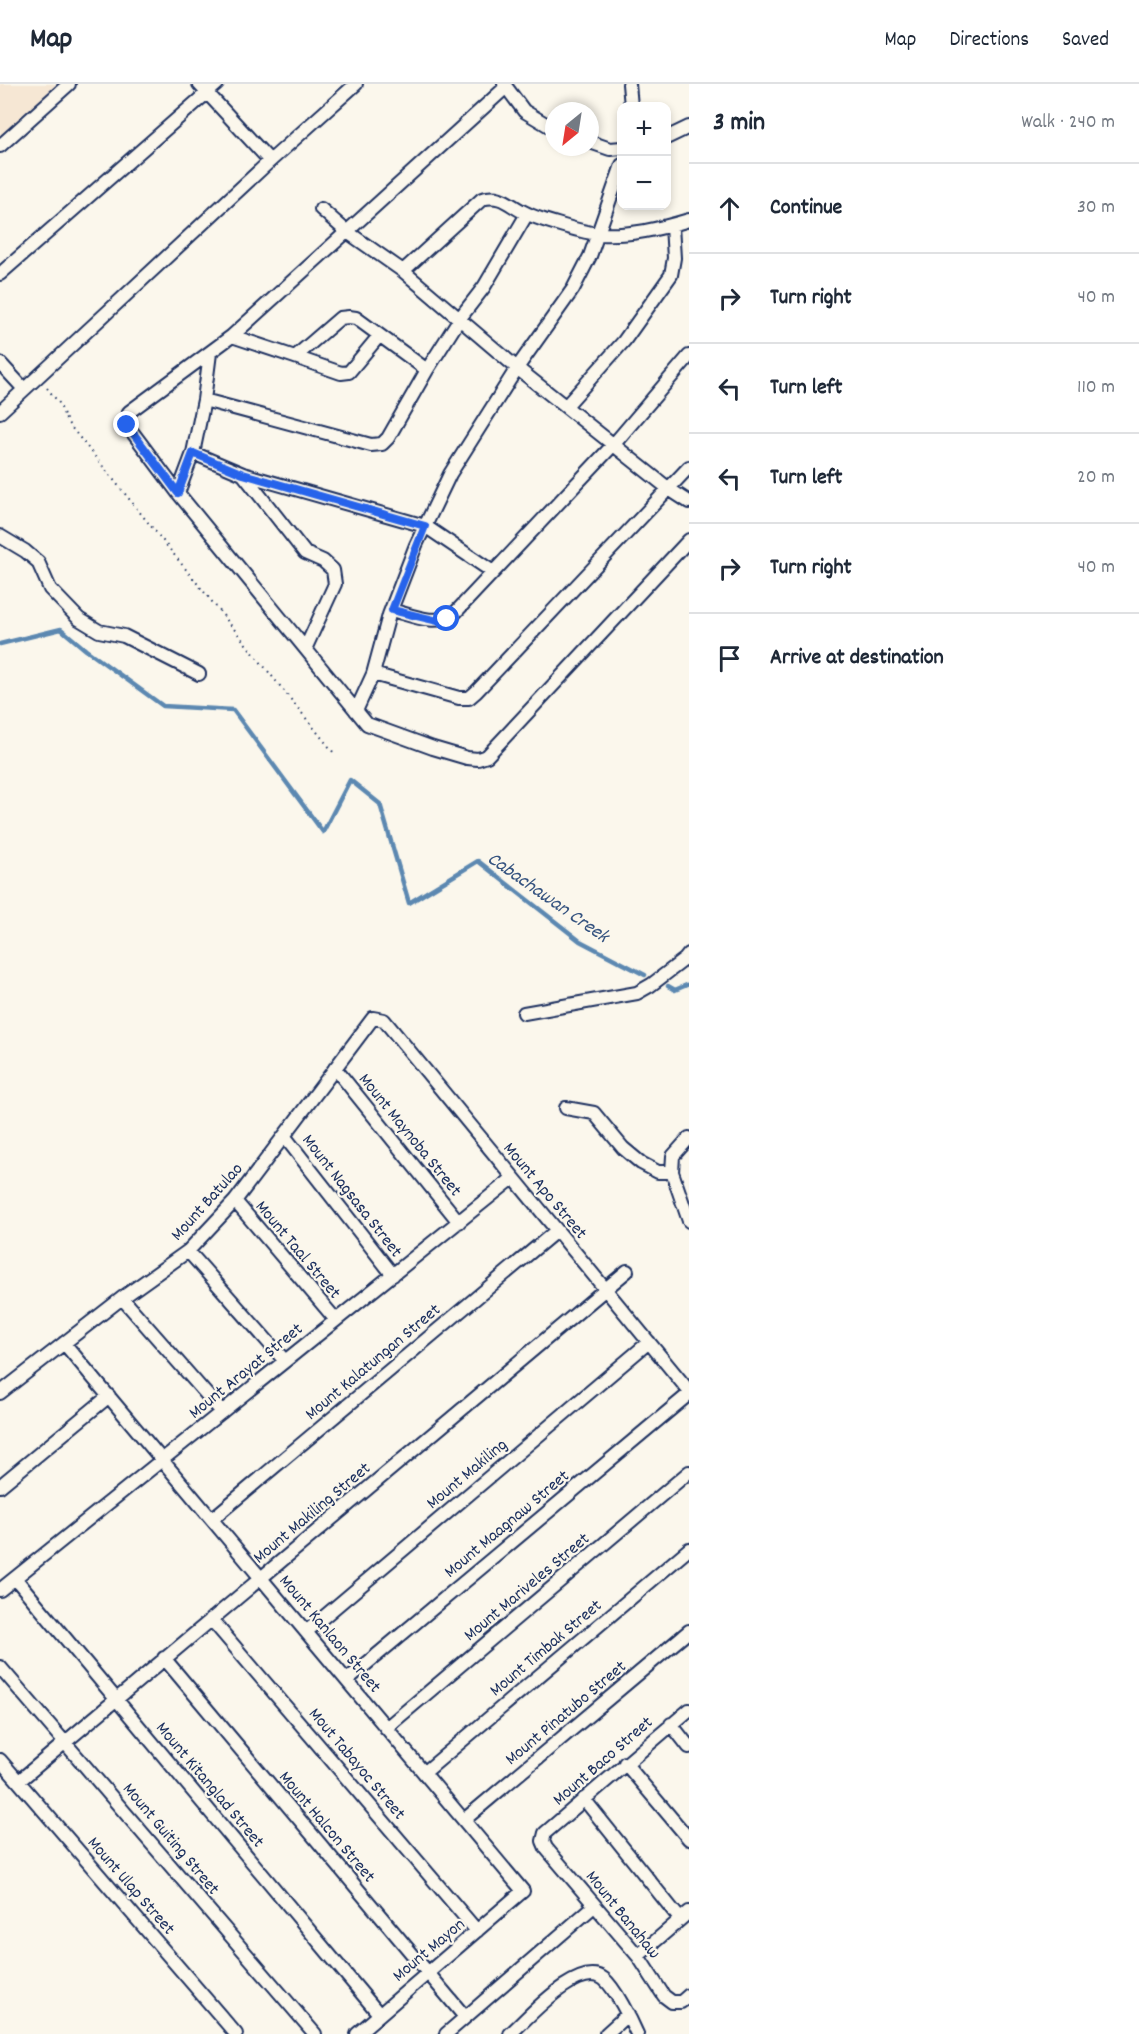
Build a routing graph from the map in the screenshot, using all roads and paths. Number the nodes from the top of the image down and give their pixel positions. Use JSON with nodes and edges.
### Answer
{"nodes":[{"id":1,"x":69,"y":84,"type":"edge"},
{"id":2,"x":217,"y":84,"type":"edge"},
{"id":3,"x":356,"y":84,"type":"edge"},
{"id":4,"x":629,"y":84,"type":"edge"},
{"id":5,"x":504,"y":86,"type":"edge"},
{"id":6,"x":203,"y":88,"type":"edge"},
{"id":7,"x":631,"y":102,"type":"edge"},
{"id":8,"x":545,"y":124,"type":"edge"},
{"id":9,"x":689,"y":127,"type":"edge"},
{"id":10,"x":671,"y":136,"type":"edge"},
{"id":11,"x":599,"y":145,"type":"edge"},
{"id":12,"x":0,"y":146,"type":"edge"},
{"id":13,"x":617,"y":148,"type":"edge"},
{"id":14,"x":270,"y":161,"type":"junction"},
{"id":15,"x":617,"y":176,"type":"edge"},
{"id":16,"x":321,"y":209,"type":"dead end"},
{"id":17,"x":527,"y":214,"type":"junction"},
{"id":18,"x":689,"y":220,"type":"edge"},
{"id":19,"x":672,"y":226,"type":"junction"},
{"id":20,"x":346,"y":231,"type":"junction"},
{"id":21,"x":597,"y":234,"type":"junction"},
{"id":22,"x":403,"y":271,"type":"junction"},
{"id":23,"x":0,"y":274,"type":"edge"},
{"id":24,"x":460,"y":318,"type":"junction"},
{"id":25,"x":232,"y":336,"type":"junction"},
{"id":26,"x":379,"y":336,"type":"junction"},
{"id":27,"x":210,"y":353,"type":"junction"},
{"id":28,"x":689,"y":356,"type":"edge"},
{"id":29,"x":295,"y":357,"type":"junction"},
{"id":30,"x":0,"y":363,"type":"edge"},
{"id":31,"x":517,"y":368,"type":"junction"},
{"id":32,"x":427,"y":370,"type":"junction"},
{"id":33,"x":37,"y":377,"type":"junction"},
{"id":34,"x":24,"y":389,"type":"junction"},
{"id":35,"x":204,"y":400,"type":"junction"},
{"id":36,"x":566,"y":406,"type":"junction"},
{"id":37,"x":0,"y":411,"type":"edge"},
{"id":38,"x":614,"y":444,"type":"junction"},
{"id":39,"x":193,"y":453,"type":"junction"},
{"id":40,"x":689,"y":468,"type":"edge"},
{"id":41,"x":243,"y":474,"type":"junction"},
{"id":42,"x":669,"y":489,"type":"junction"},
{"id":43,"x":178,"y":493,"type":"junction"},
{"id":44,"x":689,"y":502,"type":"edge"},
{"id":45,"x":425,"y":526,"type":"junction"},
{"id":46,"x":0,"y":536,"type":"edge"},
{"id":47,"x":689,"y":540,"type":"edge"},
{"id":48,"x":493,"y":572,"type":"junction"},
{"id":49,"x":392,"y":610,"type":"junction"},
{"id":50,"x":306,"y":647,"type":"junction"},
{"id":51,"x":199,"y":674,"type":"dead end"},
{"id":52,"x":373,"y":674,"type":"junction"},
{"id":53,"x":356,"y":711,"type":"junction"},
{"id":54,"x":334,"y":753,"type":"dead end"},
{"id":55,"x":689,"y":954,"type":"edge"},
{"id":56,"x":524,"y":1013,"type":"dead end"},
{"id":57,"x":373,"y":1018,"type":"joint"},
{"id":58,"x":335,"y":1068,"type":"junction"},
{"id":59,"x":566,"y":1108,"type":"dead end"},
{"id":60,"x":285,"y":1137,"type":"junction"},
{"id":61,"x":689,"y":1138,"type":"edge"},
{"id":62,"x":672,"y":1172,"type":"junction"},
{"id":63,"x":513,"y":1178,"type":"junction"},
{"id":64,"x":235,"y":1202,"type":"junction"},
{"id":65,"x":689,"y":1221,"type":"edge"},
{"id":66,"x":459,"y":1222,"type":"junction"},
{"id":67,"x":556,"y":1231,"type":"junction"},
{"id":68,"x":188,"y":1251,"type":"junction"},
{"id":69,"x":627,"y":1271,"type":"dead end"},
{"id":70,"x":393,"y":1275,"type":"junction"},
{"id":71,"x":605,"y":1289,"type":"junction"},
{"id":72,"x":122,"y":1298,"type":"junction"},
{"id":73,"x":336,"y":1320,"type":"junction"},
{"id":74,"x":649,"y":1342,"type":"junction"},
{"id":75,"x":64,"y":1343,"type":"junction"},
{"id":76,"x":285,"y":1361,"type":"junction"},
{"id":77,"x":689,"y":1392,"type":"edge"},
{"id":78,"x":0,"y":1393,"type":"edge"},
{"id":79,"x":109,"y":1396,"type":"junction"},
{"id":80,"x":222,"y":1412,"type":"junction"},
{"id":81,"x":162,"y":1460,"type":"junction"},
{"id":82,"x":689,"y":1472,"type":"edge"},
{"id":83,"x":0,"y":1486,"type":"edge"},
{"id":84,"x":212,"y":1519,"type":"junction"},
{"id":85,"x":689,"y":1549,"type":"edge"},
{"id":86,"x":261,"y":1577,"type":"junction"},
{"id":87,"x":15,"y":1578,"type":"junction"},
{"id":88,"x":0,"y":1590,"type":"edge"},
{"id":89,"x":211,"y":1619,"type":"junction"},
{"id":90,"x":689,"y":1631,"type":"edge"},
{"id":91,"x":306,"y":1632,"type":"junction"},
{"id":92,"x":164,"y":1658,"type":"junction"},
{"id":93,"x":0,"y":1667,"type":"edge"},
{"id":94,"x":347,"y":1680,"type":"junction"},
{"id":95,"x":116,"y":1698,"type":"junction"},
{"id":96,"x":689,"y":1710,"type":"edge"},
{"id":97,"x":671,"y":1724,"type":"junction"},
{"id":98,"x":386,"y":1728,"type":"junction"},
{"id":99,"x":66,"y":1742,"type":"junction"},
{"id":100,"x":689,"y":1747,"type":"edge"},
{"id":101,"x":0,"y":1760,"type":"edge"},
{"id":102,"x":626,"y":1763,"type":"junction"},
{"id":103,"x":424,"y":1773,"type":"junction"},
{"id":104,"x":19,"y":1781,"type":"junction"},
{"id":105,"x":584,"y":1799,"type":"junction"},
{"id":106,"x":464,"y":1820,"type":"junction"},
{"id":107,"x":689,"y":1839,"type":"edge"},
{"id":108,"x":543,"y":1841,"type":"joint"},
{"id":109,"x":523,"y":1891,"type":"joint"},
{"id":110,"x":594,"y":1906,"type":"junction"},
{"id":111,"x":685,"y":1916,"type":"edge"},
{"id":112,"x":477,"y":1931,"type":"junction"},
{"id":113,"x":638,"y":1956,"type":"junction"},
{"id":114,"x":428,"y":1973,"type":"junction"},
{"id":115,"x":685,"y":1998,"type":"edge"},
{"id":116,"x":379,"y":2014,"type":"junction"},
{"id":117,"x":628,"y":2014,"type":"junction"},
{"id":118,"x":465,"y":2017,"type":"junction"},
{"id":119,"x":236,"y":2034,"type":"edge"},
{"id":120,"x":315,"y":2034,"type":"edge"},
{"id":121,"x":357,"y":2034,"type":"edge"},
{"id":122,"x":446,"y":2034,"type":"edge"},
{"id":123,"x":510,"y":2034,"type":"edge"},
{"id":124,"x":606,"y":2034,"type":"edge"},
{"id":125,"x":637,"y":2034,"type":"edge"}],
"edges":[{"from":1,"to":12,"type":"street"},
{"from":2,"to":6,"type":"street"},
{"from":3,"to":14,"type":"street"},
{"from":4,"to":7,"type":"street"},
{"from":5,"to":8,"type":"street"},
{"from":5,"to":20,"type":"street"},
{"from":6,"to":14,"type":"street"},
{"from":6,"to":23,"type":"street"},
{"from":9,"to":10,"type":"street"},
{"from":11,"to":13,"type":"street"},
{"from":14,"to":33,"type":"street"},
{"from":15,"to":21,"type":"street"},
{"from":16,"to":20,"type":"street"},
{"from":17,"to":21,"type":"street"},
{"from":17,"to":22,"type":"street"},
{"from":17,"to":24,"type":"street"},
{"from":18,"to":19,"type":"street"},
{"from":19,"to":21,"type":"street"},
{"from":19,"to":36,"type":"street"},
{"from":20,"to":22,"type":"street"},
{"from":20,"to":25,"type":"street"},
{"from":21,"to":31,"type":"street"},
{"from":22,"to":24,"type":"street"},
{"from":24,"to":31,"type":"street"},
{"from":24,"to":32,"type":"street"},
{"from":25,"to":27,"type":"street"},
{"from":25,"to":29,"type":"street"},
{"from":26,"to":29,"type":"street"},
{"from":26,"to":29,"type":"street"},
{"from":26,"to":32,"type":"street"},
{"from":27,"to":35,"type":"street"},
{"from":27,"to":43,"type":"street"},
{"from":28,"to":38,"type":"street"},
{"from":30,"to":34,"type":"street"},
{"from":31,"to":36,"type":"street"},
{"from":31,"to":45,"type":"street"},
{"from":32,"to":35,"type":"street"},
{"from":33,"to":34,"type":"street"},
{"from":33,"to":54,"type":"path"},
{"from":34,"to":37,"type":"street"},
{"from":35,"to":39,"type":"street"},
{"from":36,"to":38,"type":"street"},
{"from":38,"to":42,"type":"street"},
{"from":38,"to":48,"type":"street"},
{"from":39,"to":41,"type":"street"},
{"from":39,"to":43,"type":"street"},
{"from":40,"to":42,"type":"street"},
{"from":41,"to":45,"type":"street"},
{"from":41,"to":50,"type":"street"},
{"from":42,"to":44,"type":"street"},
{"from":42,"to":52,"type":"street"},
{"from":43,"to":50,"type":"street"},
{"from":45,"to":48,"type":"street"},
{"from":45,"to":49,"type":"street"},
{"from":46,"to":51,"type":"street"},
{"from":47,"to":53,"type":"street"},
{"from":48,"to":49,"type":"street"},
{"from":49,"to":52,"type":"street"},
{"from":50,"to":53,"type":"street"},
{"from":52,"to":53,"type":"street"},
{"from":55,"to":56,"type":"street"},
{"from":57,"to":58,"type":"street","name":"Mount Batulao"},
{"from":57,"to":63,"type":"street","name":"Mount Apo Street"},
{"from":58,"to":60,"type":"street","name":"Mount Batulao"},
{"from":58,"to":66,"type":"street","name":"Mount Maynoba Street"},
{"from":59,"to":62,"type":"street"},
{"from":60,"to":64,"type":"street","name":"Mount Batulao"},
{"from":60,"to":70,"type":"street","name":"Mount Nagsasa Street"},
{"from":61,"to":62,"type":"street"},
{"from":62,"to":65,"type":"street"},
{"from":63,"to":66,"type":"street","name":"Mount Arayat Street"},
{"from":63,"to":67,"type":"street","name":"Mount Apo Street"},
{"from":64,"to":68,"type":"street","name":"Mount Batulao"},
{"from":64,"to":73,"type":"street","name":"Mount Taal Street"},
{"from":66,"to":70,"type":"street","name":"Mount Arayat Street"},
{"from":67,"to":71,"type":"street","name":"Mount Apo Street"},
{"from":67,"to":84,"type":"street","name":"Mount Kalatungan Street"},
{"from":68,"to":72,"type":"street","name":"Mount Batulao"},
{"from":68,"to":76,"type":"street"},
{"from":69,"to":71,"type":"street","name":"Mount Makiling Street"},
{"from":70,"to":73,"type":"street","name":"Mount Arayat Street"},
{"from":71,"to":74,"type":"street","name":"Mount Apo Street"},
{"from":71,"to":86,"type":"street","name":"Mount Makiling Street"},
{"from":72,"to":75,"type":"street","name":"Mount Batulao"},
{"from":72,"to":80,"type":"street"},
{"from":73,"to":76,"type":"street","name":"Mount Arayat Street"},
{"from":74,"to":77,"type":"street","name":"Mount Apo Street"},
{"from":74,"to":91,"type":"street","name":"Mount Makiling"},
{"from":75,"to":78,"type":"street","name":"Mount Batulao"},
{"from":75,"to":79,"type":"street","name":"Mount Kanlaon Street"},
{"from":76,"to":80,"type":"street","name":"Mount Arayat Street"},
{"from":77,"to":94,"type":"street","name":"Mount Maagnaw Street"},
{"from":79,"to":81,"type":"street","name":"Mount Kanlaon Street"},
{"from":79,"to":83,"type":"street"},
{"from":80,"to":81,"type":"street","name":"Mount Arayat Street"},
{"from":81,"to":84,"type":"street","name":"Mount Kanlaon Street"},
{"from":81,"to":87,"type":"street","name":"Mount Arayat Street"},
{"from":82,"to":98,"type":"street","name":"Mount Mariveles Street"},
{"from":84,"to":86,"type":"street","name":"Mount Kanlaon Street"},
{"from":85,"to":103,"type":"street","name":"Mount Timbak Street"},
{"from":86,"to":89,"type":"street","name":"Mount Makiling Street"},
{"from":86,"to":91,"type":"street","name":"Mount Kanlaon Street"},
{"from":87,"to":88,"type":"street","name":"Mount Arayat Street"},
{"from":87,"to":95,"type":"street","name":"Mount Kitanglad Street"},
{"from":89,"to":92,"type":"street","name":"Mount Makiling Street"},
{"from":89,"to":112,"type":"street","name":"Mout Tabayoc Street"},
{"from":90,"to":106,"type":"street","name":"Mount Pinatubo Street"},
{"from":91,"to":94,"type":"street","name":"Mount Kanlaon Street"},
{"from":92,"to":95,"type":"street","name":"Mount Makiling Street"},
{"from":92,"to":114,"type":"street","name":"Mount Halcon Street"},
{"from":93,"to":99,"type":"street","name":"Mount Guiting Street"},
{"from":94,"to":98,"type":"street","name":"Mount Kanlaon Street"},
{"from":95,"to":99,"type":"street","name":"Mount Makiling Street"},
{"from":95,"to":116,"type":"street","name":"Mount Kitanglad Street"},
{"from":96,"to":97,"type":"street","name":"Mount Baco Street"},
{"from":97,"to":100,"type":"street"},
{"from":97,"to":102,"type":"street","name":"Mount Baco Street"},
{"from":98,"to":103,"type":"street","name":"Mount Kanlaon Street"},
{"from":99,"to":104,"type":"street","name":"Mount Makiling Street"},
{"from":99,"to":120,"type":"street","name":"Mount Guiting Street"},
{"from":101,"to":104,"type":"street","name":"Mount Ulap Street"},
{"from":102,"to":105,"type":"street","name":"Mount Baco Street"},
{"from":102,"to":107,"type":"street"},
{"from":103,"to":106,"type":"street","name":"Mount Kanlaon Street"},
{"from":104,"to":119,"type":"street","name":"Mount Ulap Street"},
{"from":105,"to":108,"type":"street","name":"Mount Baco Street"},
{"from":105,"to":111,"type":"street"},
{"from":106,"to":109,"type":"street","name":"Mount Kanlaon Street"},
{"from":108,"to":110,"type":"street","name":"Mount Banahaw"},
{"from":109,"to":112,"type":"street","name":"Mount Mayon"},
{"from":110,"to":113,"type":"street","name":"Mount Banahaw"},
{"from":110,"to":118,"type":"street"},
{"from":111,"to":113,"type":"street"},
{"from":112,"to":114,"type":"street","name":"Mount Mayon"},
{"from":113,"to":115,"type":"street","name":"Mount Banahaw"},
{"from":114,"to":116,"type":"street","name":"Mount Mayon"},
{"from":114,"to":118,"type":"street","name":"Mount Halcon Street"},
{"from":116,"to":121,"type":"street","name":"Mount Mayon"},
{"from":117,"to":123,"type":"street"},
{"from":117,"to":124,"type":"street"},
{"from":117,"to":125,"type":"street"},
{"from":118,"to":122,"type":"street"}]}
